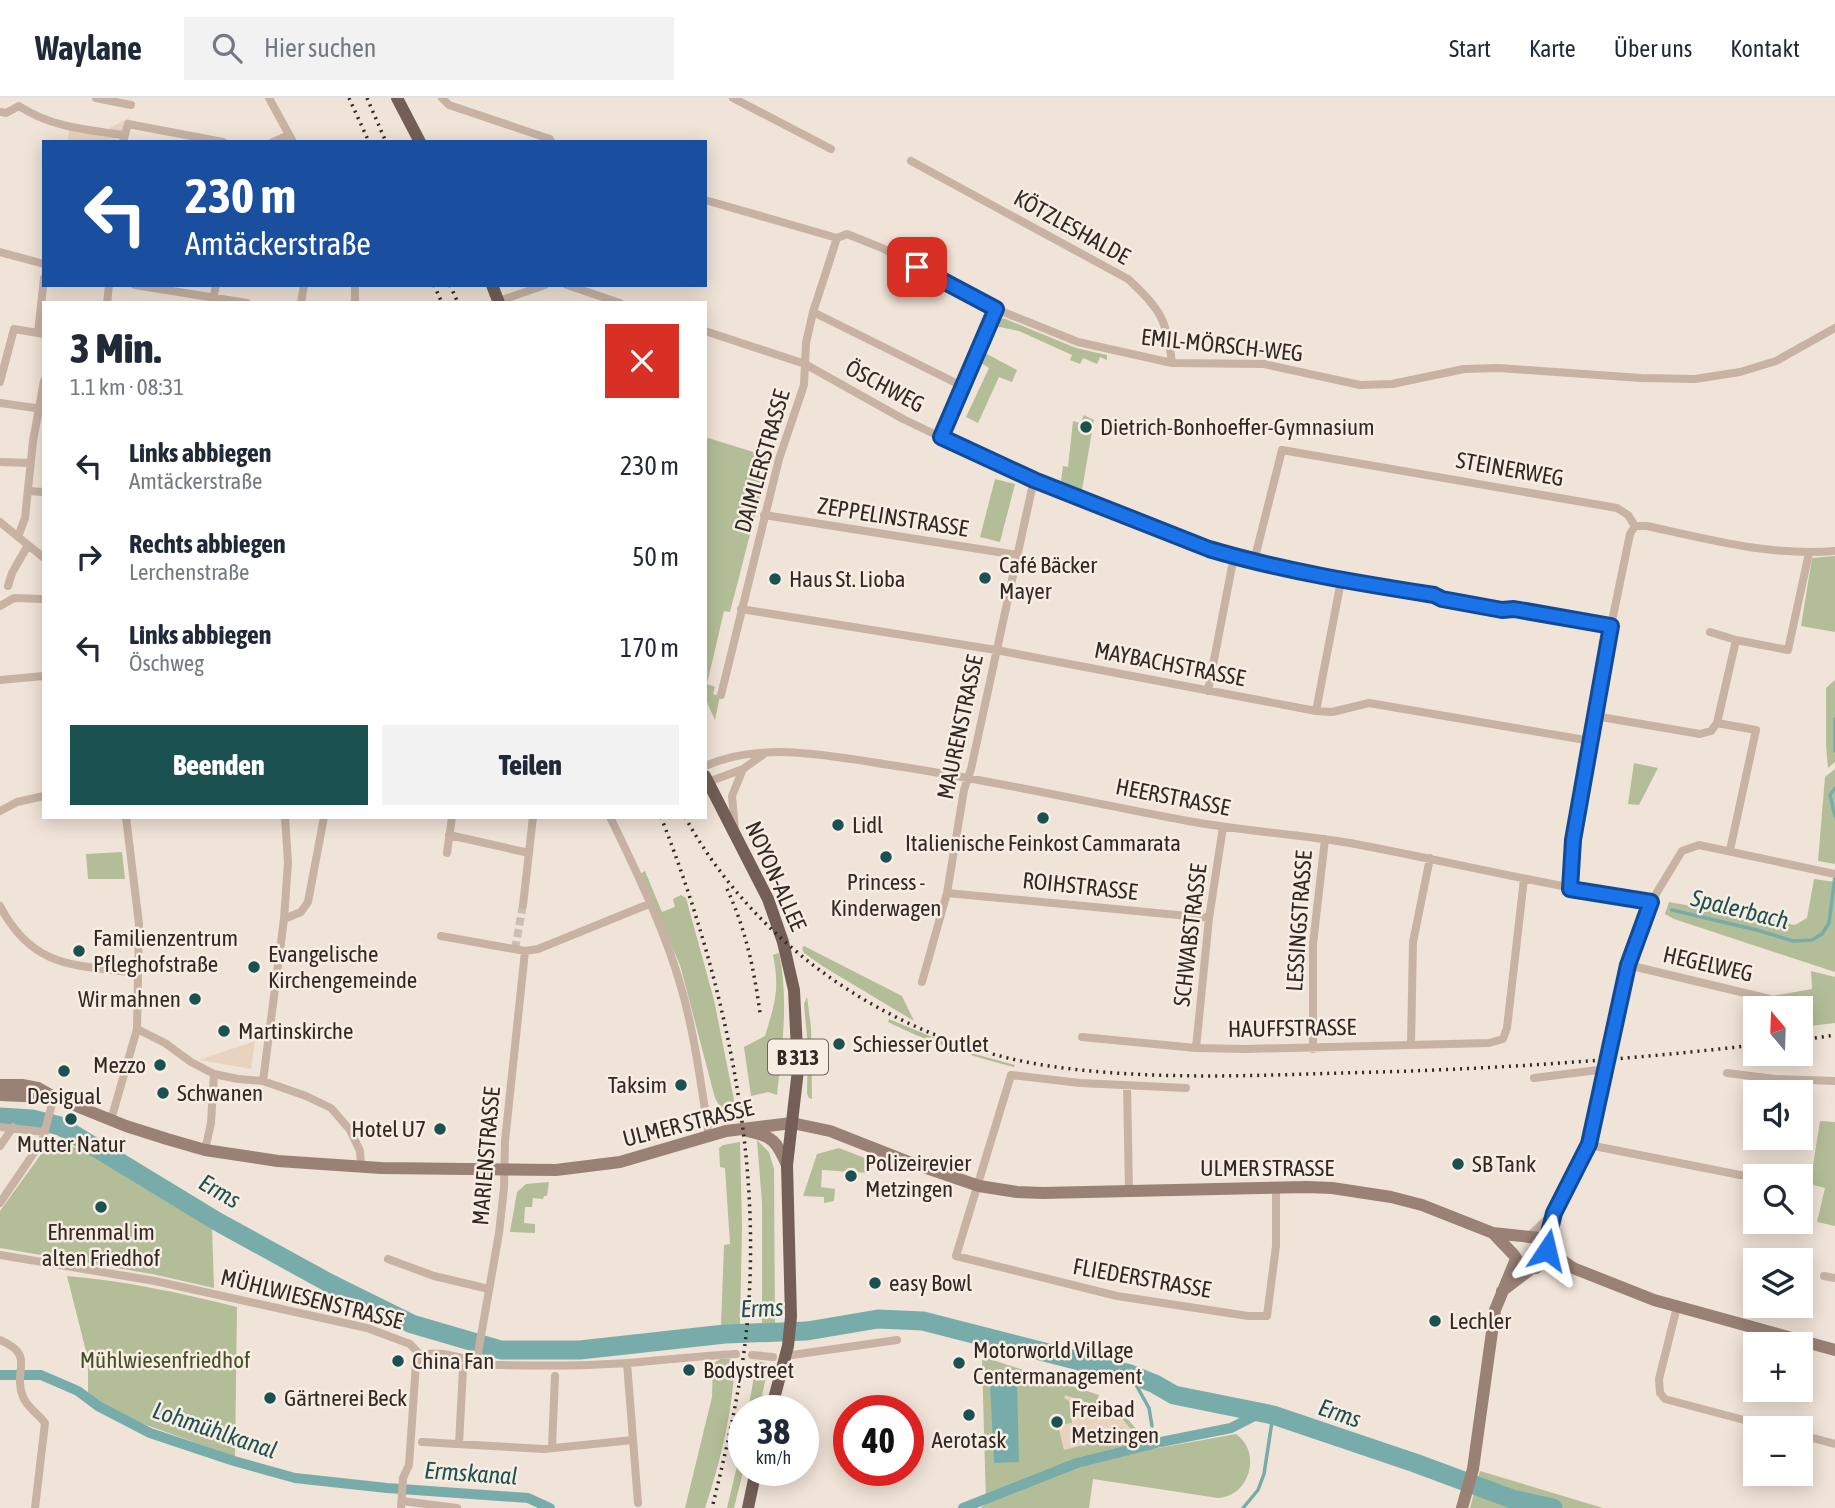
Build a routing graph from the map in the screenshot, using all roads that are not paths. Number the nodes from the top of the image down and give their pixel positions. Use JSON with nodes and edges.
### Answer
{"nodes":[{"id":1,"x":96,"y":98,"type":"edge"},
{"id":2,"x":270,"y":98,"type":"edge"},
{"id":3,"x":397,"y":98,"type":"edge"},
{"id":4,"x":442,"y":98,"type":"edge"},
{"id":5,"x":733,"y":98,"type":"edge"},
{"id":6,"x":20,"y":102,"type":"edge"},
{"id":7,"x":131,"y":105,"type":"dead end"},
{"id":8,"x":0,"y":112,"type":"edge"},
{"id":9,"x":291,"y":138,"type":"edge"},
{"id":10,"x":124,"y":139,"type":"edge"},
{"id":11,"x":214,"y":140,"type":"edge"},
{"id":12,"x":419,"y":140,"type":"edge"},
{"id":13,"x":550,"y":140,"type":"edge"},
{"id":14,"x":831,"y":149,"type":"dead end"},
{"id":15,"x":911,"y":161,"type":"dead end"},
{"id":16,"x":707,"y":201,"type":"edge"},
{"id":17,"x":837,"y":237,"type":"junction"},
{"id":18,"x":0,"y":252,"type":"edge"},
{"id":19,"x":42,"y":263,"type":"edge"},
{"id":20,"x":145,"y":287,"type":"edge"},
{"id":21,"x":540,"y":287,"type":"edge"},
{"id":22,"x":573,"y":287,"type":"edge"},
{"id":23,"x":213,"y":300,"type":"edge"},
{"id":24,"x":502,"y":301,"type":"edge"},
{"id":25,"x":615,"y":301,"type":"edge"},
{"id":26,"x":996,"y":309,"type":"junction"},
{"id":27,"x":813,"y":312,"type":"junction"},
{"id":28,"x":42,"y":315,"type":"edge"},
{"id":29,"x":1835,"y":327,"type":"edge"},
{"id":30,"x":707,"y":332,"type":"edge"},
{"id":31,"x":41,"y":333,"type":"edge"},
{"id":32,"x":1172,"y":363,"type":"junction"},
{"id":33,"x":805,"y":364,"type":"junction"},
{"id":34,"x":0,"y":382,"type":"edge"},
{"id":35,"x":964,"y":387,"type":"junction"},
{"id":36,"x":0,"y":403,"type":"edge"},
{"id":37,"x":41,"y":409,"type":"edge"},
{"id":38,"x":941,"y":437,"type":"junction"},
{"id":39,"x":33,"y":442,"type":"junction"},
{"id":40,"x":42,"y":443,"type":"edge"},
{"id":41,"x":0,"y":462,"type":"edge"},
{"id":42,"x":30,"y":463,"type":"junction"},
{"id":43,"x":1034,"y":480,"type":"junction"},
{"id":44,"x":28,"y":491,"type":"junction"},
{"id":45,"x":42,"y":492,"type":"edge"},
{"id":46,"x":764,"y":515,"type":"junction"},
{"id":47,"x":0,"y":522,"type":"edge"},
{"id":48,"x":1635,"y":526,"type":"junction"},
{"id":49,"x":18,"y":537,"type":"junction"},
{"id":50,"x":28,"y":545,"type":"junction"},
{"id":51,"x":1835,"y":551,"type":"edge"},
{"id":52,"x":1810,"y":553,"type":"junction"},
{"id":53,"x":1017,"y":555,"type":"junction"},
{"id":54,"x":42,"y":556,"type":"edge"},
{"id":55,"x":1234,"y":556,"type":"junction"},
{"id":56,"x":1254,"y":561,"type":"junction"},
{"id":57,"x":1341,"y":581,"type":"junction"},
{"id":58,"x":4,"y":585,"type":"edge"},
{"id":59,"x":14,"y":598,"type":"junction"},
{"id":60,"x":42,"y":599,"type":"edge"},
{"id":61,"x":0,"y":606,"type":"edge"},
{"id":62,"x":741,"y":609,"type":"junction"},
{"id":63,"x":1611,"y":626,"type":"junction"},
{"id":64,"x":1710,"y":632,"type":"dead end"},
{"id":65,"x":1735,"y":640,"type":"junction"},
{"id":66,"x":996,"y":650,"type":"junction"},
{"id":67,"x":42,"y":676,"type":"edge"},
{"id":68,"x":0,"y":680,"type":"edge"},
{"id":69,"x":1208,"y":691,"type":"junction"},
{"id":70,"x":721,"y":695,"type":"dead end"},
{"id":71,"x":1315,"y":711,"type":"junction"},
{"id":72,"x":1595,"y":716,"type":"junction"},
{"id":73,"x":1717,"y":723,"type":"junction"},
{"id":74,"x":1591,"y":741,"type":"junction"},
{"id":75,"x":767,"y":752,"type":"junction"},
{"id":76,"x":707,"y":765,"type":"edge"},
{"id":77,"x":743,"y":769,"type":"junction"},
{"id":78,"x":968,"y":777,"type":"junction"},
{"id":79,"x":707,"y":779,"type":"edge"},
{"id":80,"x":42,"y":796,"type":"edge"},
{"id":81,"x":0,"y":811,"type":"edge"},
{"id":82,"x":126,"y":819,"type":"edge"},
{"id":83,"x":285,"y":819,"type":"edge"},
{"id":84,"x":324,"y":819,"type":"edge"},
{"id":85,"x":452,"y":819,"type":"edge"},
{"id":86,"x":533,"y":819,"type":"edge"},
{"id":87,"x":611,"y":819,"type":"edge"},
{"id":88,"x":1223,"y":827,"type":"junction"},
{"id":89,"x":449,"y":835,"type":"junction"},
{"id":90,"x":735,"y":835,"type":"junction"},
{"id":91,"x":1325,"y":839,"type":"junction"},
{"id":92,"x":1730,"y":850,"type":"junction"},
{"id":93,"x":447,"y":853,"type":"dead end"},
{"id":94,"x":529,"y":853,"type":"junction"},
{"id":95,"x":1430,"y":858,"type":"junction"},
{"id":96,"x":1832,"y":874,"type":"edge"},
{"id":97,"x":1524,"y":879,"type":"junction"},
{"id":98,"x":1570,"y":889,"type":"junction"},
{"id":99,"x":947,"y":892,"type":"junction"},
{"id":100,"x":1651,"y":902,"type":"junction"},
{"id":101,"x":649,"y":904,"type":"junction"},
{"id":102,"x":523,"y":905,"type":"tunnel mouth"},
{"id":103,"x":0,"y":906,"type":"edge"},
{"id":104,"x":1209,"y":918,"type":"junction"},
{"id":105,"x":284,"y":919,"type":"junction"},
{"id":106,"x":441,"y":936,"type":"dead end"},
{"id":107,"x":525,"y":951,"type":"junction"},
{"id":108,"x":1628,"y":965,"type":"junction"},
{"id":109,"x":138,"y":973,"type":"junction"},
{"id":110,"x":922,"y":982,"type":"dead end"},
{"id":111,"x":1757,"y":996,"type":"edge"},
{"id":112,"x":137,"y":1029,"type":"junction"},
{"id":113,"x":1082,"y":1037,"type":"dead end"},
{"id":114,"x":1411,"y":1045,"type":"junction"},
{"id":115,"x":1196,"y":1048,"type":"junction"},
{"id":116,"x":1313,"y":1049,"type":"junction"},
{"id":117,"x":1605,"y":1069,"type":"junction"},
{"id":118,"x":1727,"y":1073,"type":"dead end"},
{"id":119,"x":214,"y":1074,"type":"junction"},
{"id":120,"x":1534,"y":1078,"type":"dead end"},
{"id":121,"x":263,"y":1081,"type":"junction"},
{"id":122,"x":1835,"y":1081,"type":"edge"},
{"id":123,"x":0,"y":1085,"type":"edge"},
{"id":124,"x":1127,"y":1086,"type":"junction"},
{"id":125,"x":1186,"y":1088,"type":"dead end"},
{"id":126,"x":0,"y":1095,"type":"edge"},
{"id":127,"x":54,"y":1097,"type":"junction"},
{"id":128,"x":111,"y":1120,"type":"junction"},
{"id":129,"x":792,"y":1124,"type":"junction"},
{"id":130,"x":0,"y":1127,"type":"edge"},
{"id":131,"x":13,"y":1127,"type":"junction"},
{"id":132,"x":737,"y":1129,"type":"junction"},
{"id":133,"x":45,"y":1132,"type":"junction"},
{"id":134,"x":709,"y":1136,"type":"junction"},
{"id":135,"x":1589,"y":1144,"type":"junction"},
{"id":136,"x":0,"y":1146,"type":"edge"},
{"id":137,"x":205,"y":1150,"type":"junction"},
{"id":138,"x":788,"y":1165,"type":"junction"},
{"id":139,"x":361,"y":1167,"type":"junction"},
{"id":140,"x":503,"y":1171,"type":"junction"},
{"id":141,"x":1743,"y":1175,"type":"edge"},
{"id":142,"x":979,"y":1186,"type":"junction"},
{"id":143,"x":1276,"y":1186,"type":"junction"},
{"id":144,"x":1129,"y":1191,"type":"junction"},
{"id":145,"x":0,"y":1203,"type":"edge"},
{"id":146,"x":1554,"y":1213,"type":"junction"},
{"id":147,"x":1493,"y":1233,"type":"junction"},
{"id":148,"x":1526,"y":1237,"type":"junction"},
{"id":149,"x":1547,"y":1247,"type":"junction"},
{"id":150,"x":0,"y":1255,"type":"edge"},
{"id":151,"x":1515,"y":1257,"type":"junction"},
{"id":152,"x":388,"y":1259,"type":"dead end"},
{"id":153,"x":1536,"y":1268,"type":"junction"},
{"id":154,"x":1573,"y":1268,"type":"junction"},
{"id":155,"x":1824,"y":1276,"type":"dead end"},
{"id":156,"x":1835,"y":1278,"type":"edge"},
{"id":157,"x":489,"y":1289,"type":"junction"},
{"id":158,"x":1502,"y":1291,"type":"junction"},
{"id":159,"x":1677,"y":1307,"type":"junction"},
{"id":160,"x":0,"y":1340,"type":"edge"},
{"id":161,"x":897,"y":1340,"type":"dead end"},
{"id":162,"x":1835,"y":1350,"type":"edge"},
{"id":163,"x":782,"y":1353,"type":"junction"},
{"id":164,"x":736,"y":1354,"type":"dead end"},
{"id":165,"x":752,"y":1355,"type":"dead end"},
{"id":166,"x":421,"y":1356,"type":"junction"},
{"id":167,"x":474,"y":1356,"type":"junction"},
{"id":168,"x":627,"y":1363,"type":"junction"},
{"id":169,"x":555,"y":1376,"type":"dead end"},
{"id":170,"x":774,"y":1395,"type":"edge"},
{"id":171,"x":1743,"y":1420,"type":"edge"},
{"id":172,"x":1813,"y":1438,"type":"edge"},
{"id":173,"x":633,"y":1440,"type":"junction"},
{"id":174,"x":422,"y":1442,"type":"dead end"},
{"id":175,"x":459,"y":1444,"type":"junction"},
{"id":176,"x":1835,"y":1444,"type":"edge"},
{"id":177,"x":552,"y":1448,"type":"junction"},
{"id":178,"x":753,"y":1486,"type":"edge"},
{"id":179,"x":402,"y":1498,"type":"edge"},
{"id":180,"x":638,"y":1503,"type":"dead end"},
{"id":181,"x":1463,"y":1505,"type":"edge"},
{"id":182,"x":35,"y":1508,"type":"edge"},
{"id":183,"x":457,"y":1508,"type":"edge"},
{"id":184,"x":748,"y":1508,"type":"edge"}],
"edges":[{"from":1,"to":7,"type":"street"},
{"from":2,"to":9,"type":"street"},
{"from":3,"to":12,"type":"main road"},
{"from":4,"to":13,"type":"street"},
{"from":5,"to":14,"type":"street"},
{"from":6,"to":8,"type":"street"},
{"from":6,"to":10,"type":"street"},
{"from":10,"to":11,"type":"street"},
{"from":15,"to":32,"type":"street","name":"KÖTZLESHALDE"},
{"from":16,"to":17,"type":"street","name":"EMIL-MÖRSCH-WEG"},
{"from":17,"to":26,"type":"street","name":"EMIL-MÖRSCH-WEG"},
{"from":17,"to":27,"type":"street","name":"DAIMLERSTRASSE"},
{"from":18,"to":19,"type":"street"},
{"from":20,"to":23,"type":"street"},
{"from":21,"to":24,"type":"street"},
{"from":22,"to":25,"type":"street"},
{"from":26,"to":32,"type":"street","name":"EMIL-MÖRSCH-WEG"},
{"from":26,"to":35,"type":"street"},
{"from":27,"to":33,"type":"street","name":"DAIMLERSTRASSE"},
{"from":27,"to":35,"type":"street"},
{"from":28,"to":31,"type":"street"},
{"from":29,"to":32,"type":"street","name":"EMIL-MÖRSCH-WEG"},
{"from":30,"to":33,"type":"street","name":"ÖSCHWEG"},
{"from":31,"to":34,"type":"street"},
{"from":33,"to":38,"type":"street","name":"ÖSCHWEG"},
{"from":33,"to":46,"type":"street","name":"DAIMLERSTRASSE"},
{"from":35,"to":38,"type":"street"},
{"from":36,"to":37,"type":"street"},
{"from":37,"to":39,"type":"street"},
{"from":38,"to":43,"type":"street","name":"ÖSCHWEG"},
{"from":39,"to":40,"type":"street"},
{"from":39,"to":42,"type":"street"},
{"from":41,"to":42,"type":"street"},
{"from":42,"to":44,"type":"street"},
{"from":43,"to":53,"type":"street","name":"MAURENSTRASSE"},
{"from":43,"to":55,"type":"street","name":"ÖSCHWEG"},
{"from":44,"to":45,"type":"street"},
{"from":44,"to":49,"type":"street"},
{"from":46,"to":53,"type":"street","name":"ZEPPELINSTRASSE"},
{"from":46,"to":62,"type":"street","name":"DAIMLERSTRASSE"},
{"from":47,"to":49,"type":"street"},
{"from":48,"to":52,"type":"street","name":"STEINERWEG"},
{"from":48,"to":56,"type":"street","name":"STEINERWEG"},
{"from":48,"to":63,"type":"street"},
{"from":49,"to":50,"type":"street"},
{"from":50,"to":54,"type":"street"},
{"from":50,"to":58,"type":"street"},
{"from":51,"to":52,"type":"street","name":"STEINERWEG"},
{"from":52,"to":65,"type":"street"},
{"from":53,"to":66,"type":"street","name":"MAURENSTRASSE"},
{"from":55,"to":56,"type":"street","name":"ÖSCHWEG"},
{"from":55,"to":69,"type":"street"},
{"from":56,"to":57,"type":"street","name":"ÖSCHWEG"},
{"from":57,"to":63,"type":"street","name":"ÖSCHWEG"},
{"from":57,"to":71,"type":"street"},
{"from":58,"to":59,"type":"street"},
{"from":59,"to":60,"type":"street"},
{"from":59,"to":61,"type":"street"},
{"from":62,"to":66,"type":"street","name":"MAYBACHSTRASSE"},
{"from":62,"to":70,"type":"street","name":"DAIMLERSTRASSE"},
{"from":63,"to":72,"type":"street"},
{"from":64,"to":65,"type":"street"},
{"from":65,"to":73,"type":"street"},
{"from":66,"to":69,"type":"street","name":"MAYBACHSTRASSE"},
{"from":66,"to":78,"type":"street","name":"MAURENSTRASSE"},
{"from":67,"to":68,"type":"street"},
{"from":69,"to":71,"type":"street","name":"MAYBACHSTRASSE"},
{"from":71,"to":74,"type":"street","name":"MAYBACHSTRASSE"},
{"from":72,"to":73,"type":"street"},
{"from":72,"to":74,"type":"street"},
{"from":73,"to":92,"type":"street"},
{"from":74,"to":98,"type":"street"},
{"from":75,"to":76,"type":"street","name":"HEERSTRASSE"},
{"from":75,"to":77,"type":"street"},
{"from":75,"to":78,"type":"street","name":"HEERSTRASSE"},
{"from":77,"to":79,"type":"street"},
{"from":77,"to":90,"type":"street"},
{"from":78,"to":88,"type":"street","name":"HEERSTRASSE"},
{"from":78,"to":99,"type":"street","name":"MAURENSTRASSE"},
{"from":79,"to":90,"type":"main road","name":"NOYON-ALLEE","number":"B 313"},
{"from":80,"to":81,"type":"street"},
{"from":82,"to":109,"type":"street"},
{"from":83,"to":105,"type":"street"},
{"from":84,"to":105,"type":"street"},
{"from":85,"to":89,"type":"street"},
{"from":86,"to":94,"type":"street"},
{"from":87,"to":101,"type":"street"},
{"from":88,"to":91,"type":"street","name":"HEERSTRASSE"},
{"from":88,"to":104,"type":"street","name":"SCHWABSTRASSE"},
{"from":89,"to":93,"type":"street"},
{"from":89,"to":94,"type":"street"},
{"from":90,"to":129,"type":"main road","name":"NOYON-ALLEE","number":"B 313"},
{"from":91,"to":95,"type":"street","name":"HEERSTRASSE"},
{"from":91,"to":116,"type":"street","name":"LESSINGSTRASSE"},
{"from":92,"to":96,"type":"street"},
{"from":92,"to":100,"type":"street"},
{"from":94,"to":102,"type":"street"},
{"from":95,"to":97,"type":"street","name":"HEERSTRASSE"},
{"from":95,"to":114,"type":"street"},
{"from":97,"to":98,"type":"street","name":"HEERSTRASSE"},
{"from":97,"to":114,"type":"street","name":"HAUFFSTRASSE"},
{"from":98,"to":100,"type":"street","name":"HEERSTRASSE"},
{"from":99,"to":104,"type":"street","name":"ROIHSTRASSE"},
{"from":99,"to":110,"type":"street","name":"MAURENSTRASSE"},
{"from":100,"to":108,"type":"street"},
{"from":101,"to":107,"type":"street"},
{"from":101,"to":134,"type":"street"},
{"from":103,"to":109,"type":"street"},
{"from":104,"to":115,"type":"street","name":"SCHWABSTRASSE"},
{"from":105,"to":121,"type":"street"},
{"from":106,"to":107,"type":"street"},
{"from":107,"to":140,"type":"street","name":"MARIENSTRASSE"},
{"from":108,"to":111,"type":"street","name":"HEGELWEG"},
{"from":108,"to":117,"type":"street"},
{"from":109,"to":112,"type":"street"},
{"from":112,"to":119,"type":"street"},
{"from":112,"to":128,"type":"street"},
{"from":113,"to":115,"type":"street","name":"HAUFFSTRASSE"},
{"from":114,"to":116,"type":"street","name":"HAUFFSTRASSE"},
{"from":115,"to":116,"type":"street","name":"HAUFFSTRASSE"},
{"from":117,"to":120,"type":"street"},
{"from":117,"to":135,"type":"street"},
{"from":118,"to":122,"type":"street"},
{"from":119,"to":121,"type":"street"},
{"from":119,"to":137,"type":"street"},
{"from":121,"to":139,"type":"street"},
{"from":123,"to":127,"type":"street","name":"ULMER STRASSE"},
{"from":124,"to":125,"type":"street"},
{"from":124,"to":142,"type":"street"},
{"from":124,"to":144,"type":"street"},
{"from":126,"to":127,"type":"street","name":"ULMER STRASSE"},
{"from":127,"to":128,"type":"street","name":"ULMER STRASSE"},
{"from":127,"to":133,"type":"street"},
{"from":128,"to":137,"type":"street","name":"ULMER STRASSE"},
{"from":129,"to":132,"type":"street","name":"ULMER STRASSE"},
{"from":129,"to":138,"type":"main road","number":"B 313"},
{"from":129,"to":142,"type":"street","name":"ULMER STRASSE"},
{"from":130,"to":131,"type":"street"},
{"from":131,"to":133,"type":"street"},
{"from":131,"to":136,"type":"street"},
{"from":132,"to":134,"type":"street","name":"ULMER STRASSE"},
{"from":132,"to":138,"type":"street"},
{"from":133,"to":145,"type":"street"},
{"from":134,"to":140,"type":"street","name":"ULMER STRASSE"},
{"from":135,"to":141,"type":"street"},
{"from":135,"to":146,"type":"street"},
{"from":137,"to":139,"type":"street","name":"ULMER STRASSE"},
{"from":138,"to":163,"type":"main road","number":"B 313"},
{"from":139,"to":140,"type":"street","name":"ULMER STRASSE"},
{"from":140,"to":157,"type":"street","name":"MARIENSTRASSE"},
{"from":142,"to":143,"type":"street","name":"FLIEDERSTRASSE"},
{"from":142,"to":144,"type":"street","name":"ULMER STRASSE"},
{"from":143,"to":144,"type":"street","name":"ULMER STRASSE"},
{"from":143,"to":147,"type":"street","name":"ULMER STRASSE"},
{"from":146,"to":148,"type":"street"},
{"from":146,"to":149,"type":"street"},
{"from":147,"to":148,"type":"street","name":"ULMER STRASSE"},
{"from":147,"to":151,"type":"street","name":"ULMER STRASSE"},
{"from":148,"to":149,"type":"street","name":"ULMER STRASSE"},
{"from":148,"to":151,"type":"street"},
{"from":149,"to":153,"type":"street"},
{"from":149,"to":154,"type":"street","name":"ULMER STRASSE"},
{"from":150,"to":166,"type":"street","name":"MÜHLWIESENSTRASSE"},
{"from":151,"to":153,"type":"street","name":"ULMER STRASSE"},
{"from":151,"to":158,"type":"street"},
{"from":152,"to":157,"type":"street"},
{"from":153,"to":154,"type":"street"},
{"from":153,"to":158,"type":"street"},
{"from":154,"to":159,"type":"street"},
{"from":155,"to":156,"type":"street"},
{"from":157,"to":167,"type":"street","name":"MARIENSTRASSE"},
{"from":158,"to":181,"type":"street"},
{"from":159,"to":162,"type":"street"},
{"from":159,"to":171,"type":"street"},
{"from":160,"to":182,"type":"street"},
{"from":161,"to":163,"type":"street"},
{"from":163,"to":165,"type":"street"},
{"from":163,"to":170,"type":"main road","number":"B 313"},
{"from":164,"to":168,"type":"street","name":"MÜHLWIESENSTRASSE"},
{"from":166,"to":167,"type":"street","name":"MÜHLWIESENSTRASSE"},
{"from":166,"to":179,"type":"street"},
{"from":167,"to":168,"type":"street","name":"MÜHLWIESENSTRASSE"},
{"from":167,"to":175,"type":"street","name":"MARIENSTRASSE"},
{"from":168,"to":173,"type":"street"},
{"from":169,"to":177,"type":"street"},
{"from":172,"to":176,"type":"street"},
{"from":173,"to":177,"type":"street"},
{"from":173,"to":180,"type":"street"},
{"from":174,"to":175,"type":"street"},
{"from":175,"to":177,"type":"street"},
{"from":178,"to":184,"type":"main road"},
{"from":179,"to":183,"type":"street"}]}
